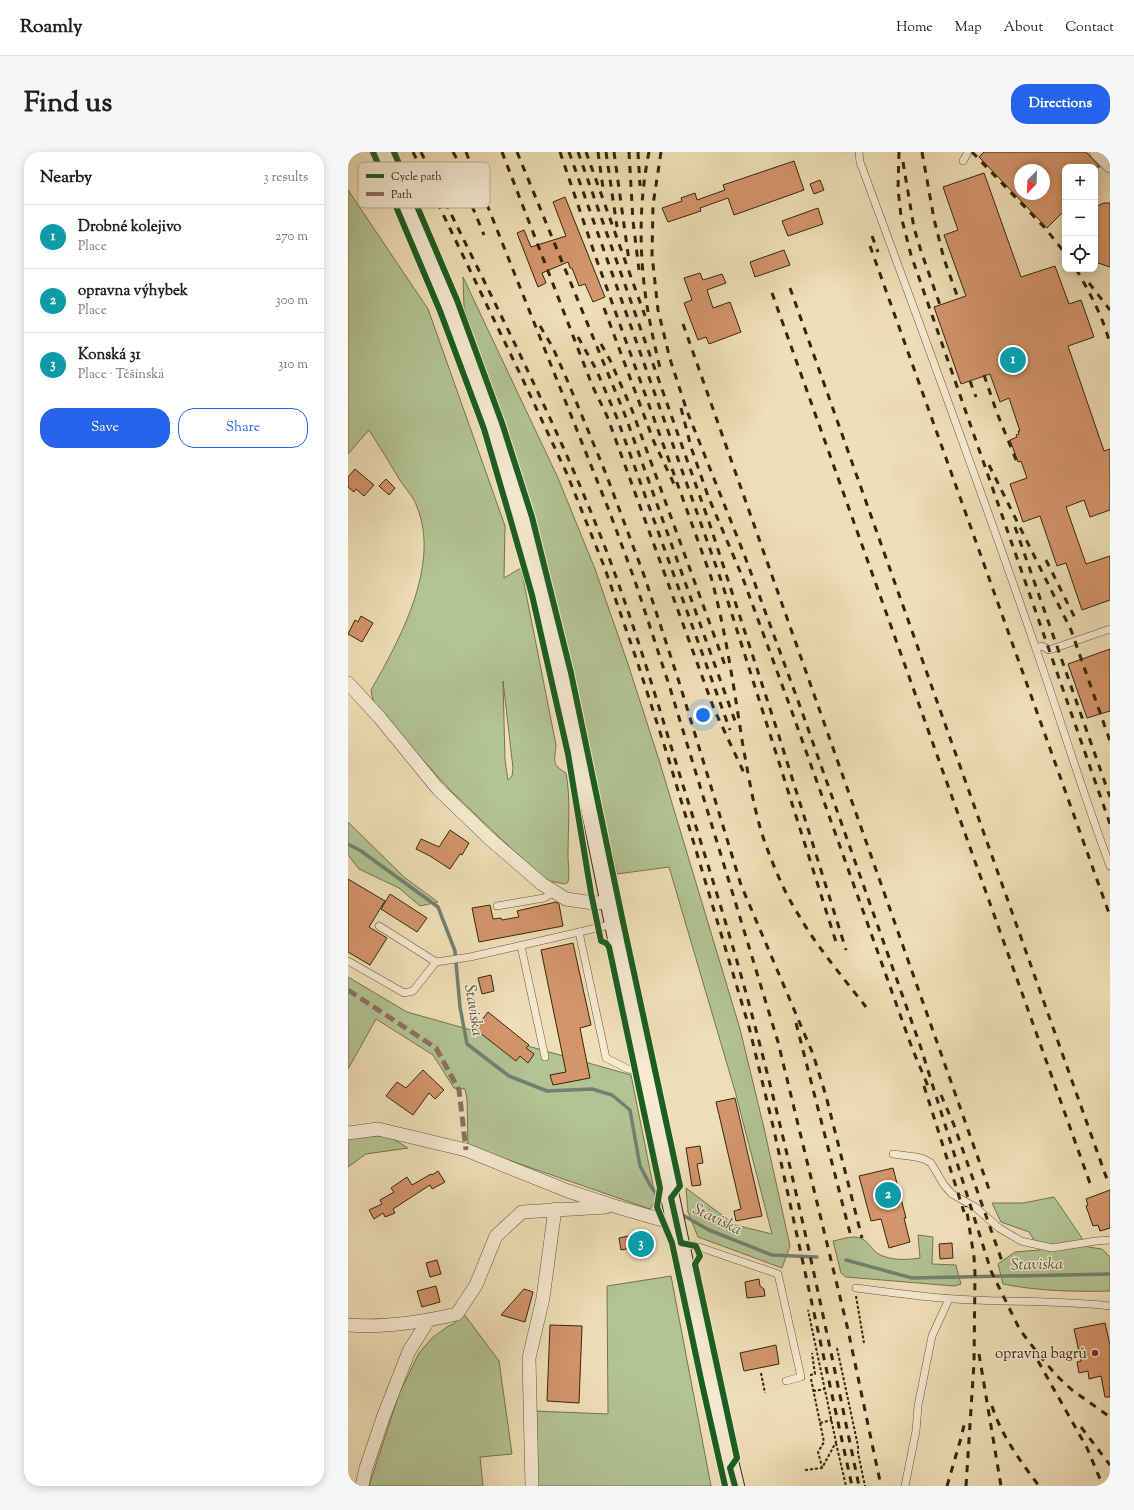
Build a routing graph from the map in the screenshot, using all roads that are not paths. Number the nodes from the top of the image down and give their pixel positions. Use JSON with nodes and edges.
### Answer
{"nodes":[{"id":1,"x":383,"y":152,"type":"edge"},
{"id":2,"x":859,"y":152,"type":"edge"},
{"id":3,"x":968,"y":152,"type":"edge"},
{"id":4,"x":1096,"y":152,"type":"edge"},
{"id":5,"x":963,"y":161,"type":"dead end"},
{"id":6,"x":387,"y":162,"type":"edge"},
{"id":7,"x":1110,"y":166,"type":"edge"},
{"id":8,"x":407,"y":208,"type":"edge"},
{"id":9,"x":1110,"y":629,"type":"edge"},
{"id":10,"x":1036,"y":648,"type":"junction"},
{"id":11,"x":348,"y":683,"type":"edge"},
{"id":12,"x":1110,"y":866,"type":"edge"},
{"id":13,"x":554,"y":892,"type":"junction"},
{"id":14,"x":610,"y":902,"type":"junction"},
{"id":15,"x":497,"y":906,"type":"dead end"},
{"id":16,"x":614,"y":924,"type":"junction"},
{"id":17,"x":379,"y":926,"type":"dead end"},
{"id":18,"x":579,"y":932,"type":"junction"},
{"id":19,"x":521,"y":946,"type":"junction"},
{"id":20,"x":348,"y":961,"type":"edge"},
{"id":21,"x":436,"y":962,"type":"junction"},
{"id":22,"x":545,"y":1057,"type":"dead end"},
{"id":23,"x":645,"y":1071,"type":"junction"},
{"id":24,"x":348,"y":1133,"type":"edge"},
{"id":25,"x":893,"y":1154,"type":"dead end"},
{"id":26,"x":614,"y":1206,"type":"junction"},
{"id":27,"x":556,"y":1209,"type":"junction"},
{"id":28,"x":676,"y":1224,"type":"junction"},
{"id":29,"x":1110,"y":1240,"type":"edge"},
{"id":30,"x":681,"y":1243,"type":"junction"},
{"id":31,"x":856,"y":1288,"type":"dead end"},
{"id":32,"x":949,"y":1299,"type":"junction"},
{"id":33,"x":1110,"y":1306,"type":"edge"},
{"id":34,"x":428,"y":1321,"type":"junction"},
{"id":35,"x":348,"y":1325,"type":"edge"},
{"id":36,"x":786,"y":1381,"type":"dead end"},
{"id":37,"x":362,"y":1486,"type":"edge"},
{"id":38,"x":532,"y":1486,"type":"edge"},
{"id":39,"x":734,"y":1486,"type":"edge"},
{"id":40,"x":906,"y":1486,"type":"edge"}],
"edges":[{"from":1,"to":6,"type":"main road"},
{"from":2,"to":10,"type":"lane"},
{"from":3,"to":5,"type":"lane"},
{"from":4,"to":7,"type":"street"},
{"from":8,"to":14,"type":"main road"},
{"from":9,"to":10,"type":"lane"},
{"from":10,"to":12,"type":"lane"},
{"from":11,"to":13,"type":"street"},
{"from":13,"to":14,"type":"street"},
{"from":13,"to":15,"type":"lane"},
{"from":14,"to":16,"type":"main road"},
{"from":16,"to":18,"type":"lane"},
{"from":16,"to":23,"type":"main road"},
{"from":17,"to":21,"type":"lane"},
{"from":18,"to":19,"type":"lane"},
{"from":18,"to":23,"type":"lane"},
{"from":19,"to":21,"type":"lane"},
{"from":19,"to":22,"type":"lane"},
{"from":20,"to":21,"type":"lane"},
{"from":23,"to":28,"type":"main road"},
{"from":24,"to":26,"type":"street"},
{"from":25,"to":29,"type":"lane"},
{"from":26,"to":27,"type":"street"},
{"from":26,"to":28,"type":"street"},
{"from":27,"to":34,"type":"street"},
{"from":27,"to":38,"type":"street"},
{"from":28,"to":30,"type":"main road"},
{"from":30,"to":36,"type":"lane"},
{"from":30,"to":39,"type":"main road"},
{"from":31,"to":32,"type":"lane"},
{"from":32,"to":33,"type":"lane"},
{"from":32,"to":40,"type":"lane"},
{"from":34,"to":35,"type":"street"},
{"from":34,"to":37,"type":"street"}]}
